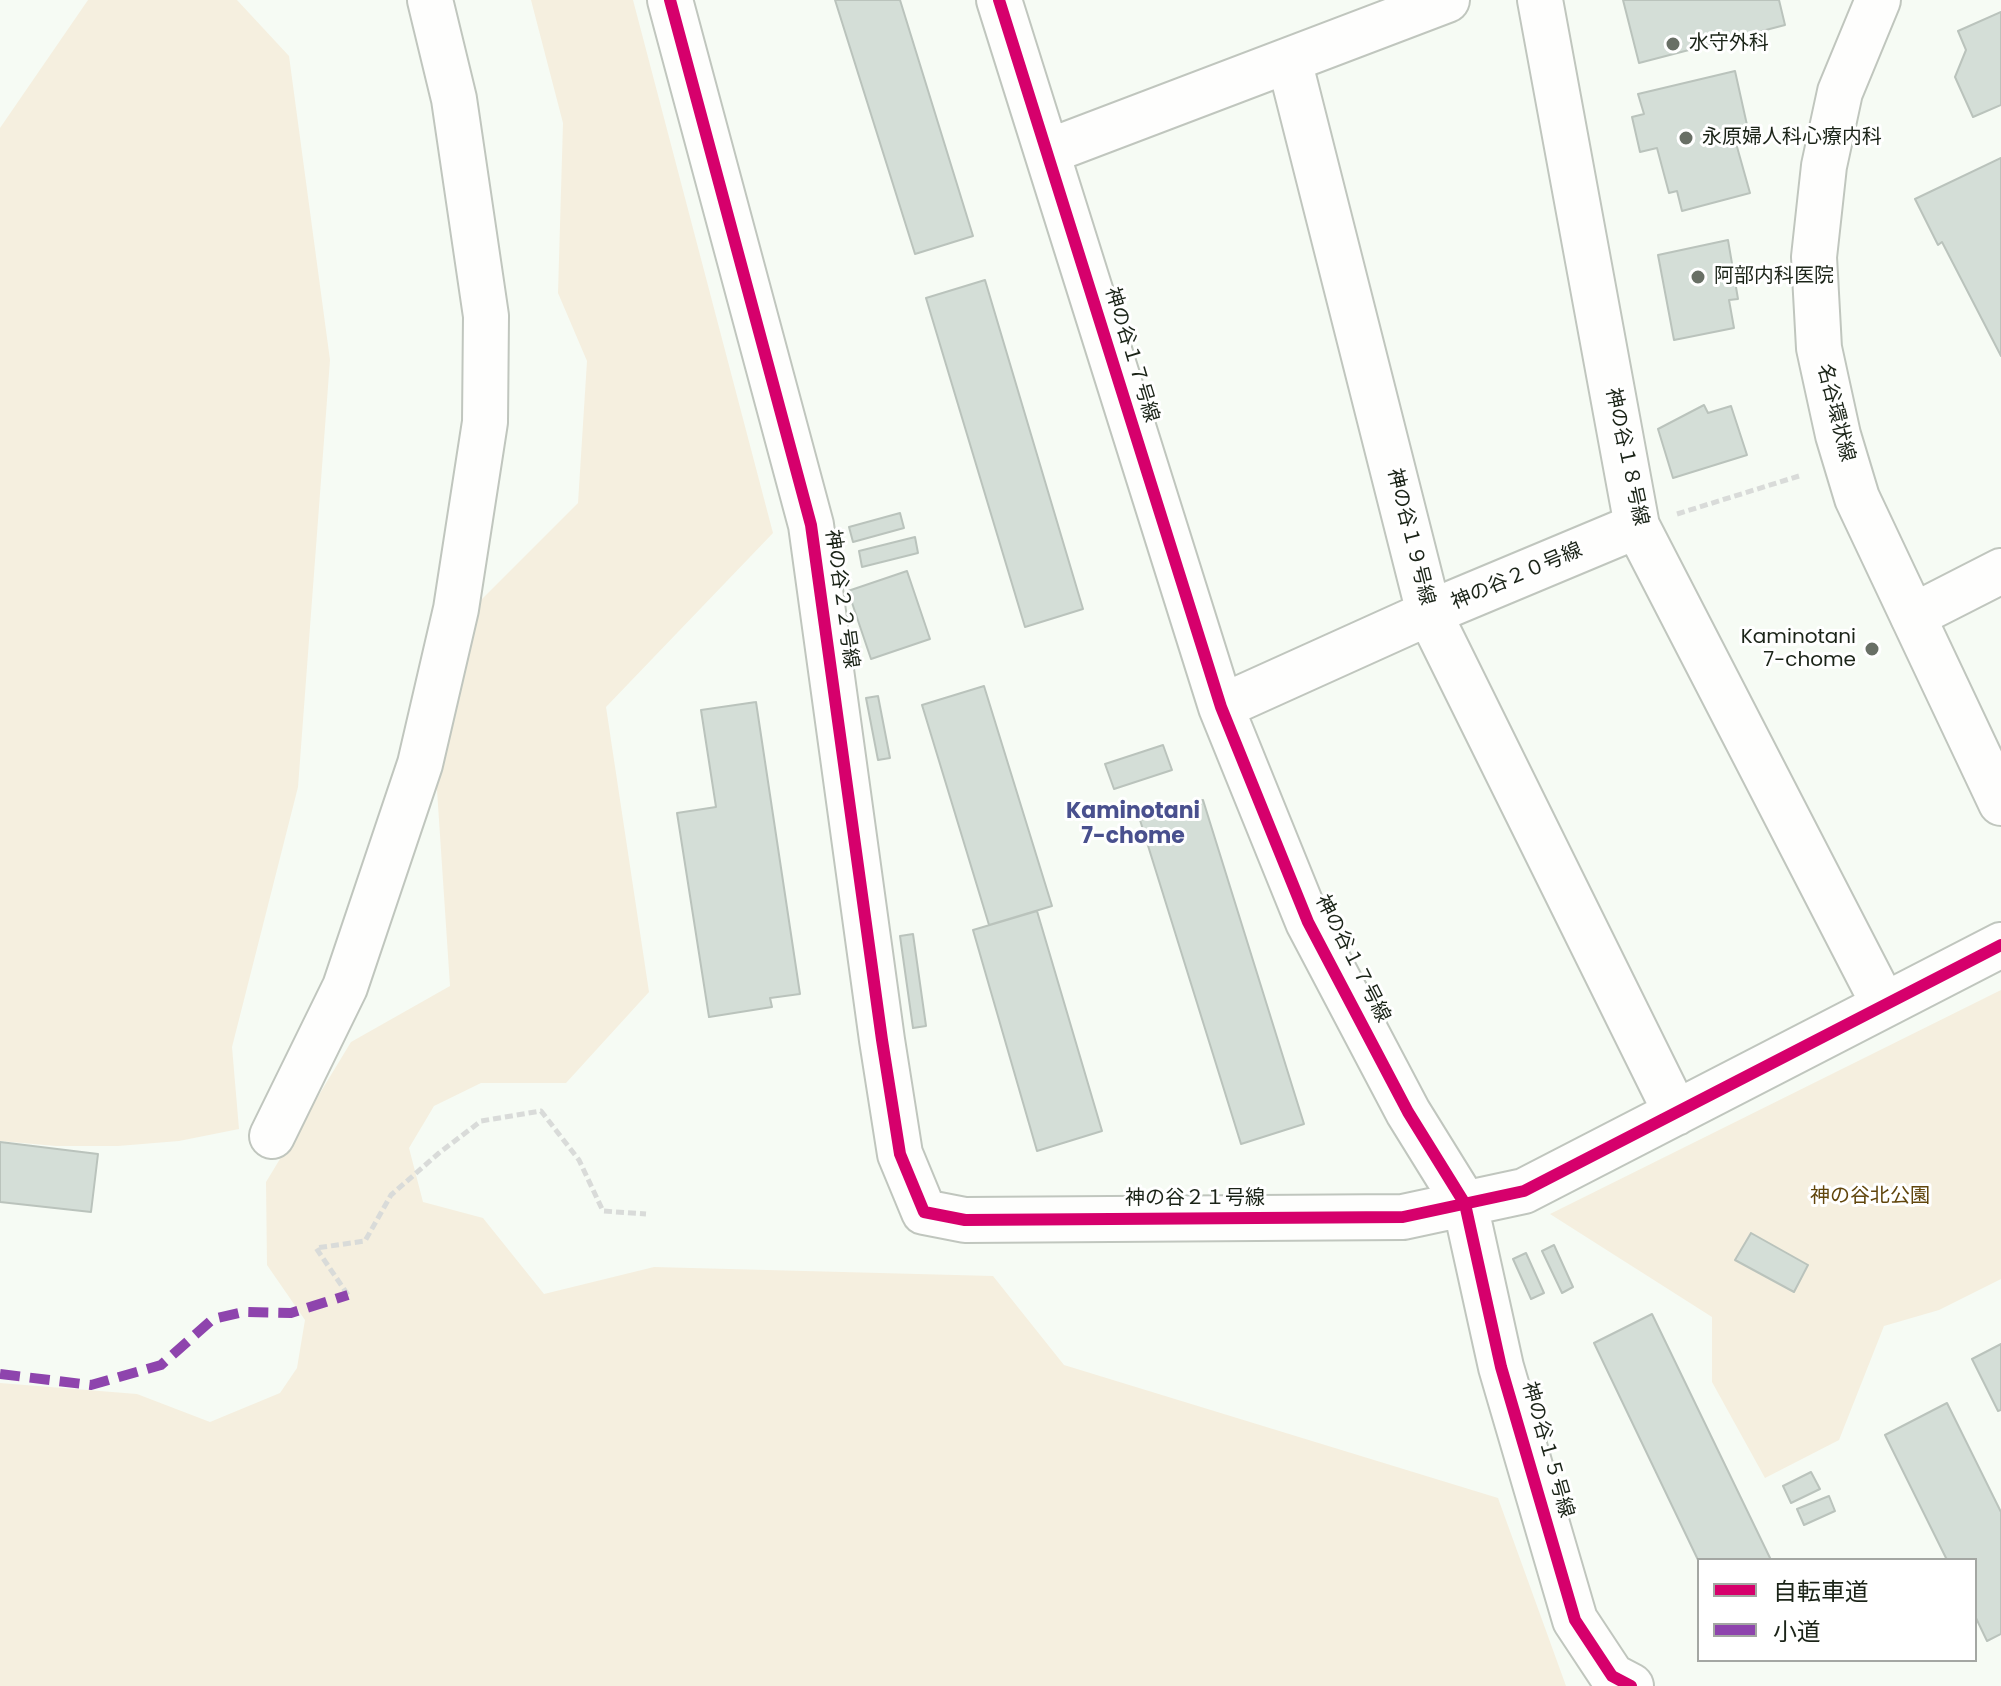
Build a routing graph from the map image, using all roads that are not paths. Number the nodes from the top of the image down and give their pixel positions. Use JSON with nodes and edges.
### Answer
{"nodes":[{"id":1,"x":430,"y":0,"type":"edge"},
{"id":2,"x":670,"y":0,"type":"edge"},
{"id":3,"x":999,"y":0,"type":"edge"},
{"id":4,"x":1447,"y":0,"type":"edge"},
{"id":5,"x":1540,"y":0,"type":"edge"},
{"id":6,"x":1878,"y":0,"type":"edge"},
{"id":7,"x":1289,"y":60,"type":"junction"},
{"id":8,"x":1047,"y":152,"type":"junction"},
{"id":9,"x":1637,"y":526,"type":"junction"},
{"id":10,"x":2001,"y":571,"type":"edge"},
{"id":11,"x":1429,"y":613,"type":"junction"},
{"id":12,"x":1913,"y":616,"type":"junction"},
{"id":13,"x":1221,"y":707,"type":"junction"},
{"id":14,"x":2001,"y":803,"type":"edge"},
{"id":15,"x":2001,"y":945,"type":"edge"},
{"id":16,"x":1884,"y":1005,"type":"junction"},
{"id":17,"x":1676,"y":1113,"type":"junction"},
{"id":18,"x":272,"y":1136,"type":"dead end"},
{"id":19,"x":1465,"y":1204,"type":"junction"},
{"id":20,"x":924,"y":1212,"type":"joint"},
{"id":21,"x":1631,"y":1686,"type":"edge"}],
"edges":[{"from":1,"to":18,"type":"street"},
{"from":2,"to":20,"type":"street","name":"神の谷２２号線"},
{"from":3,"to":8,"type":"street","name":"神の谷１７号線"},
{"from":4,"to":7,"type":"street"},
{"from":5,"to":9,"type":"street","name":"神の谷１８号線"},
{"from":6,"to":12,"type":"street","name":"名谷環状線"},
{"from":7,"to":8,"type":"street"},
{"from":7,"to":11,"type":"street","name":"神の谷１９号線"},
{"from":8,"to":13,"type":"street","name":"神の谷１７号線"},
{"from":9,"to":11,"type":"street","name":"神の谷２０号線"},
{"from":9,"to":16,"type":"street","name":"神の谷１８号線"},
{"from":10,"to":12,"type":"street"},
{"from":11,"to":13,"type":"street","name":"神の谷２０号線"},
{"from":11,"to":17,"type":"street","name":"神の谷１９号線"},
{"from":12,"to":14,"type":"street","name":"名谷環状線"},
{"from":13,"to":19,"type":"street","name":"神の谷１７号線"},
{"from":15,"to":16,"type":"street"},
{"from":16,"to":17,"type":"street"},
{"from":17,"to":19,"type":"street"},
{"from":19,"to":20,"type":"street","name":"神の谷２１号線"},
{"from":19,"to":21,"type":"street","name":"神の谷１５号線"}]}
